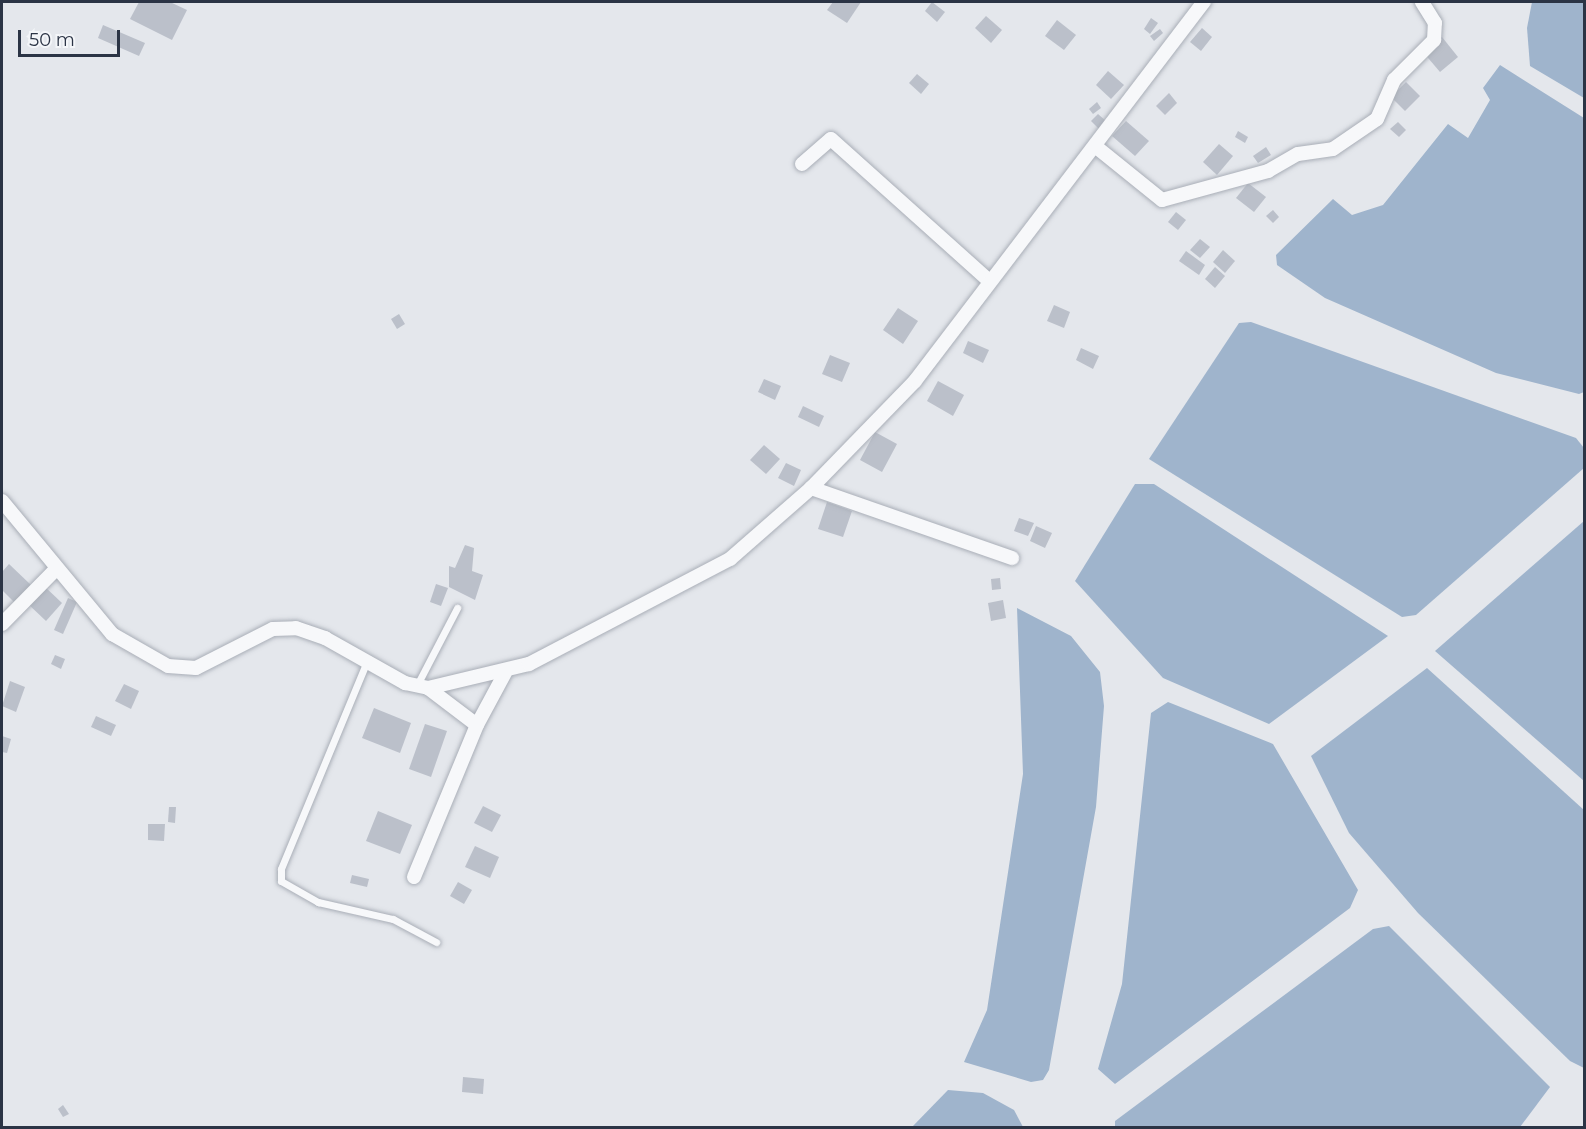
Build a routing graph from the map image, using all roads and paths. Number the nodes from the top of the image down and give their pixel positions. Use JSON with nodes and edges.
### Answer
{"nodes":[{"id":1,"x":1204,"y":2,"type":"edge"},
{"id":2,"x":1422,"y":2,"type":"edge"},
{"id":3,"x":1095,"y":146,"type":"junction"},
{"id":4,"x":802,"y":164,"type":"dead end"},
{"id":5,"x":989,"y":281,"type":"junction"},
{"id":6,"x":811,"y":488,"type":"junction"},
{"id":7,"x":2,"y":501,"type":"edge"},
{"id":8,"x":1012,"y":558,"type":"dead end"},
{"id":9,"x":57,"y":568,"type":"junction"},
{"id":10,"x":457,"y":608,"type":"dead end"},
{"id":11,"x":2,"y":624,"type":"edge"},
{"id":12,"x":368,"y":659,"type":"junction"},
{"id":13,"x":505,"y":673,"type":"junction"},
{"id":14,"x":423,"y":687,"type":"junction"},
{"id":15,"x":477,"y":724,"type":"junction"},
{"id":16,"x":414,"y":877,"type":"dead end"},
{"id":17,"x":436,"y":942,"type":"dead end"}],
"edges":[{"from":1,"to":3,"type":"street"},
{"from":2,"to":3,"type":"street"},
{"from":3,"to":5,"type":"street"},
{"from":4,"to":5,"type":"street"},
{"from":5,"to":6,"type":"street"},
{"from":6,"to":8,"type":"street"},
{"from":6,"to":13,"type":"street"},
{"from":7,"to":9,"type":"street"},
{"from":9,"to":11,"type":"street"},
{"from":9,"to":12,"type":"street"},
{"from":10,"to":14,"type":"lane"},
{"from":12,"to":14,"type":"street"},
{"from":12,"to":17,"type":"lane"},
{"from":13,"to":14,"type":"street"},
{"from":13,"to":15,"type":"street"},
{"from":14,"to":15,"type":"street"},
{"from":15,"to":16,"type":"street"}]}
